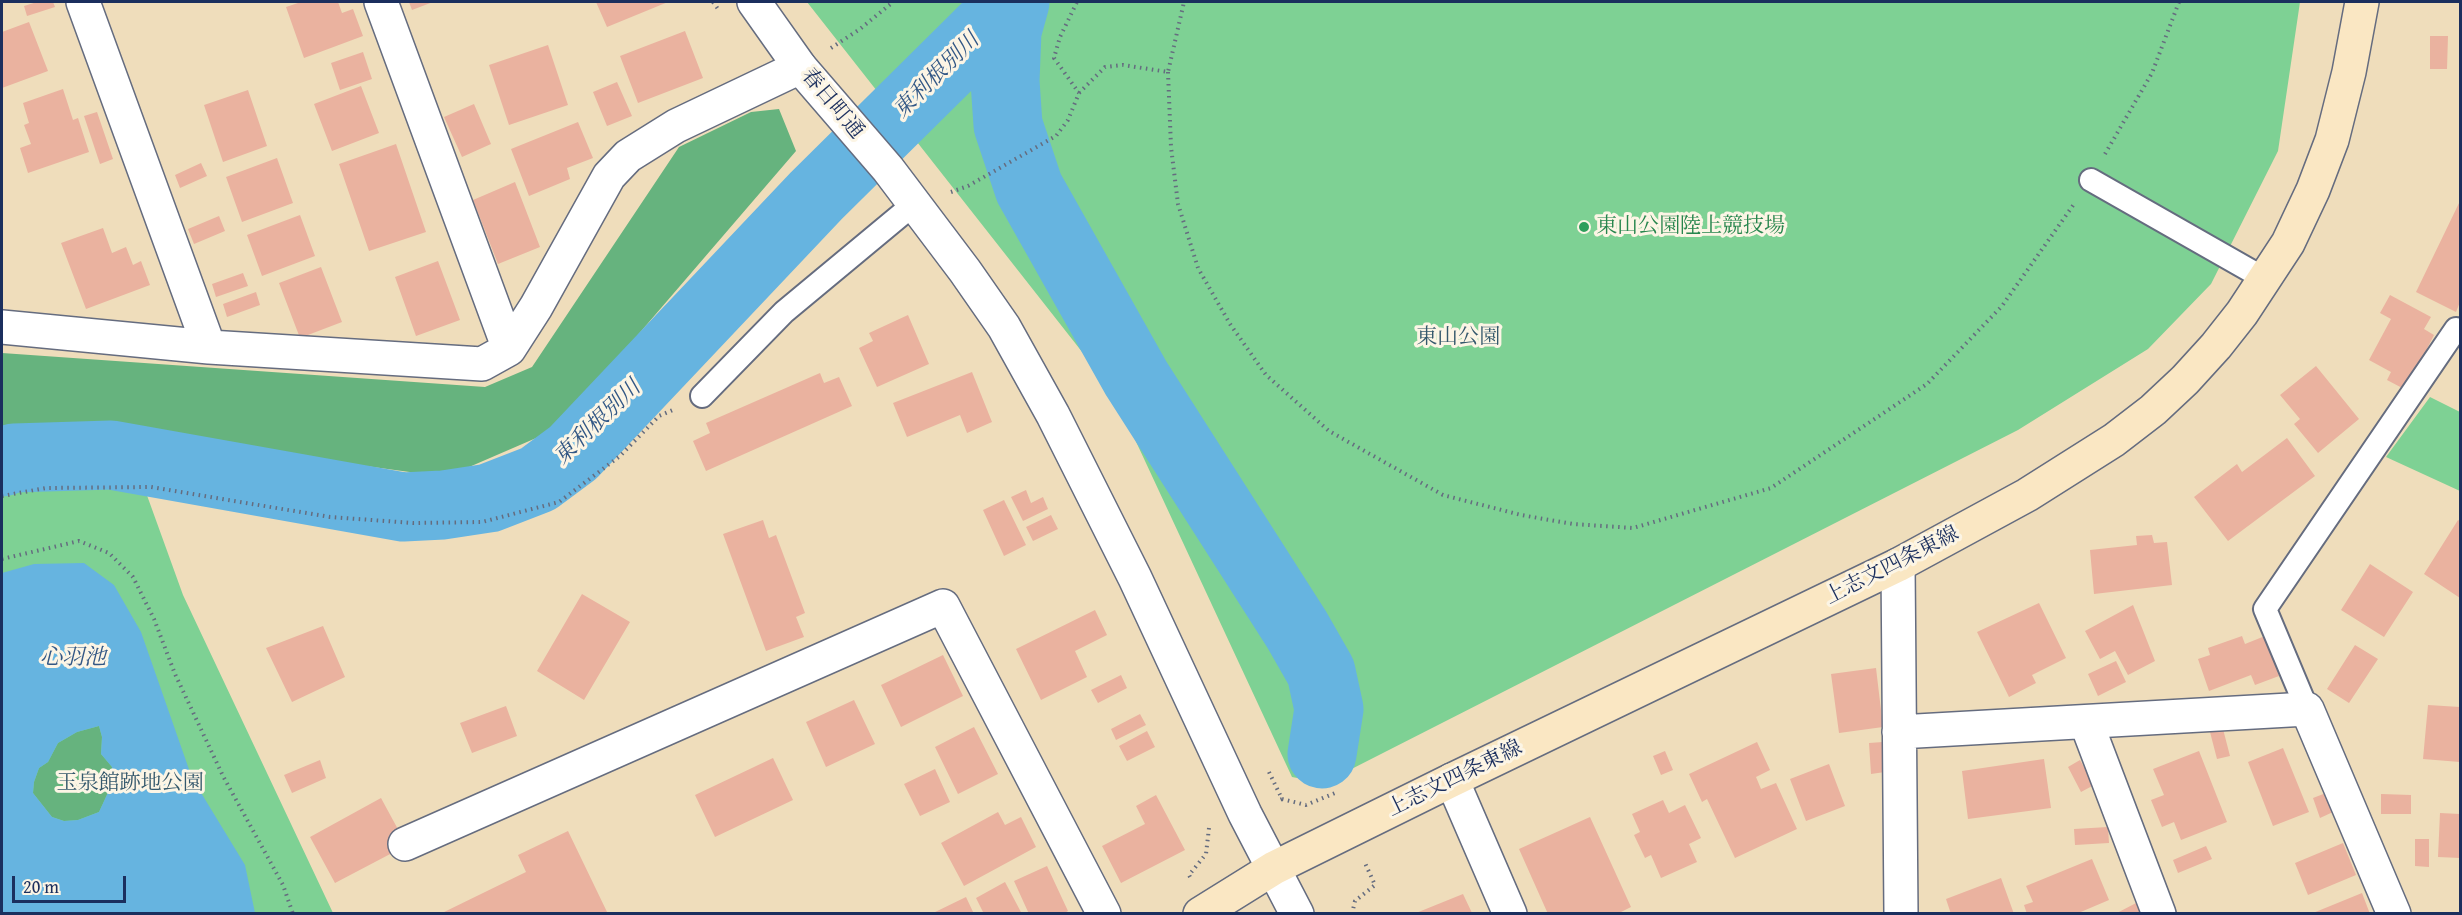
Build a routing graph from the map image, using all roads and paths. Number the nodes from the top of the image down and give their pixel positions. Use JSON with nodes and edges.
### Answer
{"nodes":[{"id":1,"x":83,"y":2,"type":"edge"},
{"id":2,"x":381,"y":2,"type":"edge"},
{"id":3,"x":754,"y":2,"type":"edge"},
{"id":4,"x":893,"y":2,"type":"edge"},
{"id":5,"x":1077,"y":2,"type":"edge"},
{"id":6,"x":1184,"y":2,"type":"edge"},
{"id":7,"x":2179,"y":2,"type":"edge"},
{"id":8,"x":2362,"y":2,"type":"edge"},
{"id":9,"x":830,"y":49,"type":"dead end"},
{"id":10,"x":800,"y":67,"type":"junction"},
{"id":11,"x":1168,"y":72,"type":"junction"},
{"id":12,"x":1079,"y":93,"type":"junction"},
{"id":13,"x":2091,"y":180,"type":"junction"},
{"id":14,"x":948,"y":194,"type":"dead end"},
{"id":15,"x":914,"y":204,"type":"junction"},
{"id":16,"x":2265,"y":279,"type":"junction"},
{"id":17,"x":2,"y":327,"type":"edge"},
{"id":18,"x":2456,"y":329,"type":"dead end"},
{"id":19,"x":209,"y":347,"type":"junction"},
{"id":20,"x":509,"y":349,"type":"junction"},
{"id":21,"x":702,"y":396,"type":"joint"},
{"id":22,"x":2,"y":496,"type":"edge"},
{"id":23,"x":2,"y":559,"type":"edge"},
{"id":24,"x":1898,"y":565,"type":"junction"},
{"id":25,"x":2307,"y":709,"type":"junction"},
{"id":26,"x":2086,"y":722,"type":"junction"},
{"id":27,"x":1899,"y":732,"type":"junction"},
{"id":28,"x":1452,"y":780,"type":"junction"},
{"id":29,"x":1205,"y":818,"type":"dead end"},
{"id":30,"x":405,"y":844,"type":"dead end"},
{"id":31,"x":1274,"y":868,"type":"junction"},
{"id":32,"x":1203,"y":912,"type":"edge"},
{"id":33,"x":293,"y":914,"type":"edge"},
{"id":34,"x":1104,"y":914,"type":"edge"},
{"id":35,"x":1297,"y":914,"type":"edge"},
{"id":36,"x":1510,"y":914,"type":"edge"},
{"id":37,"x":1901,"y":914,"type":"edge"},
{"id":38,"x":2159,"y":914,"type":"edge"},
{"id":39,"x":2394,"y":914,"type":"edge"}],
"edges":[{"from":1,"to":19,"type":"street"},
{"from":2,"to":20,"type":"street"},
{"from":3,"to":10,"type":"street","name":"春日町通"},
{"from":4,"to":9,"type":"path"},
{"from":5,"to":12,"type":"path"},
{"from":6,"to":11,"type":"path"},
{"from":7,"to":13,"type":"path"},
{"from":8,"to":16,"type":"main road","name":"上志文四条東線"},
{"from":10,"to":15,"type":"street","name":"春日町通"},
{"from":10,"to":20,"type":"street"},
{"from":11,"to":12,"type":"path"},
{"from":11,"to":13,"type":"path"},
{"from":12,"to":14,"type":"path"},
{"from":13,"to":16,"type":"lane"},
{"from":15,"to":21,"type":"lane"},
{"from":15,"to":31,"type":"street","name":"春日町通"},
{"from":16,"to":24,"type":"main road","name":"上志文四条東線"},
{"from":17,"to":19,"type":"street"},
{"from":18,"to":25,"type":"lane"},
{"from":19,"to":20,"type":"street"},
{"from":21,"to":22,"type":"path"},
{"from":23,"to":33,"type":"path"},
{"from":24,"to":27,"type":"street"},
{"from":24,"to":28,"type":"main road","name":"上志文四条東線"},
{"from":25,"to":26,"type":"street"},
{"from":25,"to":39,"type":"street"},
{"from":26,"to":27,"type":"street"},
{"from":26,"to":38,"type":"street"},
{"from":27,"to":37,"type":"street"},
{"from":28,"to":31,"type":"main road","name":"上志文四条東線"},
{"from":28,"to":36,"type":"street"},
{"from":29,"to":32,"type":"path"},
{"from":30,"to":34,"type":"street"},
{"from":31,"to":32,"type":"main road","name":"上志文四条東線"},
{"from":31,"to":35,"type":"street","name":"春日町通"}]}
